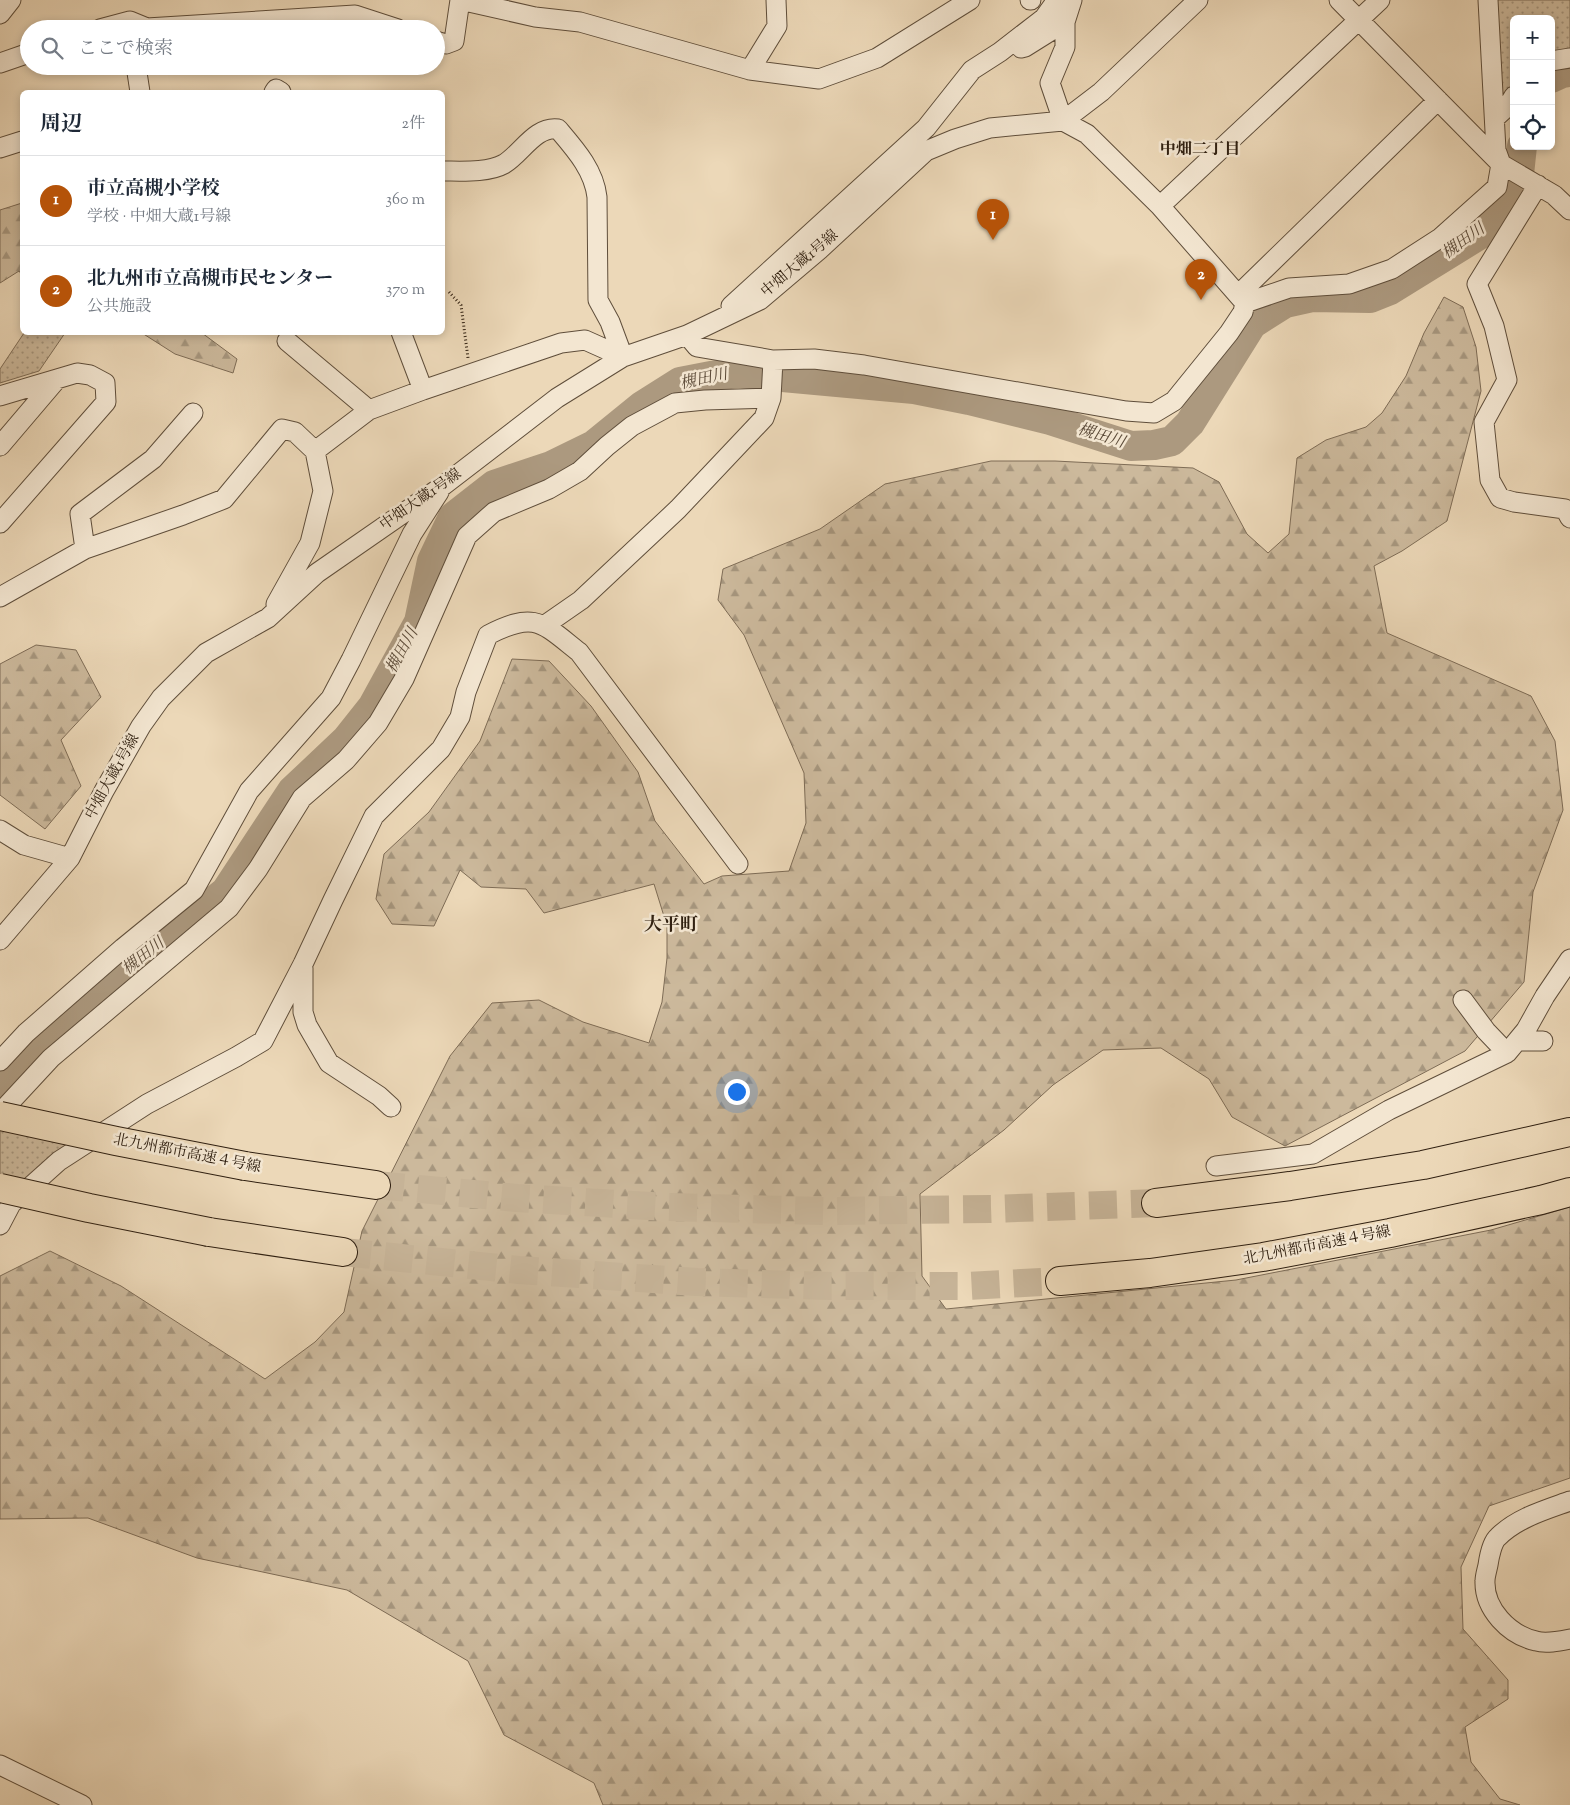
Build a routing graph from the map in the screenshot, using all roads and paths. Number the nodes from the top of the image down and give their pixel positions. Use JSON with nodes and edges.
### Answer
{"nodes":[{"id":1,"x":11,"y":0,"type":"edge"},
{"id":2,"x":460,"y":0,"type":"edge"},
{"id":3,"x":776,"y":0,"type":"edge"},
{"id":4,"x":970,"y":0,"type":"edge"},
{"id":5,"x":1055,"y":0,"type":"edge"},
{"id":6,"x":1072,"y":0,"type":"edge"},
{"id":7,"x":1198,"y":0,"type":"edge"},
{"id":8,"x":1339,"y":0,"type":"edge"},
{"id":9,"x":1380,"y":0,"type":"edge"},
{"id":10,"x":1488,"y":0,"type":"edge"},
{"id":11,"x":0,"y":14,"type":"edge"},
{"id":12,"x":275,"y":20,"type":"edge"},
{"id":13,"x":370,"y":20,"type":"edge"},
{"id":14,"x":1359,"y":20,"type":"junction"},
{"id":15,"x":1065,"y":22,"type":"junction"},
{"id":16,"x":445,"y":44,"type":"edge"},
{"id":17,"x":1000,"y":52,"type":"junction"},
{"id":18,"x":20,"y":56,"type":"edge"},
{"id":19,"x":1570,"y":58,"type":"edge"},
{"id":20,"x":1555,"y":60,"type":"edge"},
{"id":21,"x":0,"y":63,"type":"edge"},
{"id":22,"x":750,"y":70,"type":"junction"},
{"id":23,"x":137,"y":75,"type":"edge"},
{"id":24,"x":140,"y":90,"type":"edge"},
{"id":25,"x":1438,"y":100,"type":"junction"},
{"id":26,"x":1510,"y":103,"type":"edge"},
{"id":27,"x":1495,"y":118,"type":"junction"},
{"id":28,"x":1063,"y":121,"type":"junction"},
{"id":29,"x":20,"y":142,"type":"edge"},
{"id":30,"x":0,"y":148,"type":"edge"},
{"id":31,"x":1505,"y":166,"type":"junction"},
{"id":32,"x":445,"y":171,"type":"edge"},
{"id":33,"x":1535,"y":184,"type":"junction"},
{"id":34,"x":1160,"y":206,"type":"junction"},
{"id":35,"x":1570,"y":210,"type":"edge"},
{"id":36,"x":448,"y":292,"type":"dead end"},
{"id":37,"x":1241,"y":299,"type":"junction"},
{"id":38,"x":709,"y":324,"type":"junction"},
{"id":39,"x":402,"y":335,"type":"edge"},
{"id":40,"x":687,"y":335,"type":"junction"},
{"id":41,"x":287,"y":341,"type":"dead end"},
{"id":42,"x":623,"y":358,"type":"junction"},
{"id":43,"x":773,"y":360,"type":"junction"},
{"id":44,"x":470,"y":374,"type":"junction"},
{"id":45,"x":57,"y":379,"type":"junction"},
{"id":46,"x":422,"y":390,"type":"junction"},
{"id":47,"x":0,"y":396,"type":"edge"},
{"id":48,"x":771,"y":396,"type":"junction"},
{"id":49,"x":369,"y":410,"type":"junction"},
{"id":50,"x":192,"y":413,"type":"dead end"},
{"id":51,"x":0,"y":446,"type":"edge"},
{"id":52,"x":315,"y":451,"type":"junction"},
{"id":53,"x":444,"y":485,"type":"junction"},
{"id":54,"x":1570,"y":518,"type":"edge"},
{"id":55,"x":0,"y":523,"type":"edge"},
{"id":56,"x":85,"y":549,"type":"junction"},
{"id":57,"x":0,"y":597,"type":"edge"},
{"id":58,"x":268,"y":618,"type":"junction"},
{"id":59,"x":545,"y":625,"type":"junction"},
{"id":60,"x":0,"y":830,"type":"edge"},
{"id":61,"x":70,"y":858,"type":"junction"},
{"id":62,"x":738,"y":864,"type":"dead end"},
{"id":63,"x":0,"y":940,"type":"edge"},
{"id":64,"x":1570,"y":959,"type":"edge"},
{"id":65,"x":303,"y":964,"type":"junction"},
{"id":66,"x":1463,"y":1000,"type":"dead end"},
{"id":67,"x":1543,"y":1042,"type":"dead end"},
{"id":68,"x":1512,"y":1047,"type":"junction"},
{"id":69,"x":0,"y":1060,"type":"edge"},
{"id":70,"x":392,"y":1107,"type":"dead end"},
{"id":71,"x":0,"y":1114,"type":"edge"},
{"id":72,"x":1570,"y":1132,"type":"edge"},
{"id":73,"x":1216,"y":1166,"type":"dead end"},
{"id":74,"x":376,"y":1185,"type":"tunnel mouth"},
{"id":75,"x":1570,"y":1192,"type":"edge"},
{"id":76,"x":4,"y":1195,"type":"edge"},
{"id":77,"x":1156,"y":1203,"type":"tunnel mouth"},
{"id":78,"x":0,"y":1225,"type":"edge"},
{"id":79,"x":343,"y":1252,"type":"tunnel mouth"},
{"id":80,"x":1060,"y":1281,"type":"tunnel mouth"},
{"id":81,"x":1570,"y":1501,"type":"edge"},
{"id":82,"x":1570,"y":1639,"type":"edge"},
{"id":83,"x":0,"y":1765,"type":"edge"},
{"id":84,"x":82,"y":1805,"type":"edge"}],
"edges":[{"from":1,"to":11,"type":"street"},
{"from":2,"to":16,"type":"street"},
{"from":2,"to":22,"type":"street"},
{"from":3,"to":22,"type":"street"},
{"from":4,"to":22,"type":"street"},
{"from":5,"to":17,"type":"street"},
{"from":6,"to":15,"type":"street"},
{"from":7,"to":28,"type":"street"},
{"from":8,"to":14,"type":"street"},
{"from":9,"to":14,"type":"street"},
{"from":10,"to":27,"type":"street"},
{"from":12,"to":13,"type":"street"},
{"from":14,"to":25,"type":"street"},
{"from":14,"to":34,"type":"street"},
{"from":15,"to":17,"type":"street"},
{"from":15,"to":28,"type":"street"},
{"from":17,"to":38,"type":"street"},
{"from":18,"to":21,"type":"street"},
{"from":19,"to":20,"type":"street"},
{"from":23,"to":24,"type":"street"},
{"from":25,"to":31,"type":"street"},
{"from":25,"to":37,"type":"street"},
{"from":26,"to":27,"type":"street"},
{"from":27,"to":31,"type":"street"},
{"from":28,"to":34,"type":"street"},
{"from":28,"to":38,"type":"street","name":"中畑大蔵1号線"},
{"from":29,"to":30,"type":"street"},
{"from":31,"to":33,"type":"street"},
{"from":31,"to":37,"type":"street"},
{"from":32,"to":42,"type":"street"},
{"from":33,"to":35,"type":"street"},
{"from":33,"to":54,"type":"street"},
{"from":34,"to":37,"type":"street"},
{"from":36,"to":44,"type":"path"},
{"from":37,"to":43,"type":"street"},
{"from":38,"to":40,"type":"street","name":"中畑大蔵1号線"},
{"from":39,"to":46,"type":"street"},
{"from":40,"to":42,"type":"street","name":"中畑大蔵1号線"},
{"from":40,"to":43,"type":"street"},
{"from":41,"to":49,"type":"street"},
{"from":42,"to":44,"type":"street"},
{"from":42,"to":53,"type":"street","name":"中畑大蔵1号線"},
{"from":43,"to":48,"type":"street"},
{"from":44,"to":46,"type":"street"},
{"from":45,"to":47,"type":"street"},
{"from":45,"to":51,"type":"street"},
{"from":45,"to":55,"type":"street"},
{"from":46,"to":49,"type":"street"},
{"from":48,"to":59,"type":"street"},
{"from":48,"to":71,"type":"street"},
{"from":49,"to":52,"type":"street"},
{"from":50,"to":56,"type":"street"},
{"from":52,"to":56,"type":"street"},
{"from":52,"to":58,"type":"street"},
{"from":53,"to":58,"type":"street","name":"中畑大蔵1号線"},
{"from":53,"to":69,"type":"street"},
{"from":56,"to":57,"type":"street"},
{"from":58,"to":61,"type":"street","name":"中畑大蔵1号線"},
{"from":59,"to":62,"type":"street"},
{"from":59,"to":65,"type":"street"},
{"from":60,"to":61,"type":"street"},
{"from":61,"to":63,"type":"street","name":"中畑大蔵1号線"},
{"from":64,"to":68,"type":"street"},
{"from":65,"to":70,"type":"street"},
{"from":65,"to":76,"type":"street"},
{"from":66,"to":68,"type":"street"},
{"from":67,"to":68,"type":"street"},
{"from":68,"to":73,"type":"street"},
{"from":71,"to":74,"type":"highway","name":"北九州都市高速４号線","bridge":true},
{"from":72,"to":77,"type":"highway"},
{"from":75,"to":80,"type":"highway","name":"北九州都市高速４号線"},
{"from":76,"to":78,"type":"street"},
{"from":76,"to":79,"type":"highway","bridge":true},
{"from":81,"to":82,"type":"street"},
{"from":83,"to":84,"type":"street"}]}
